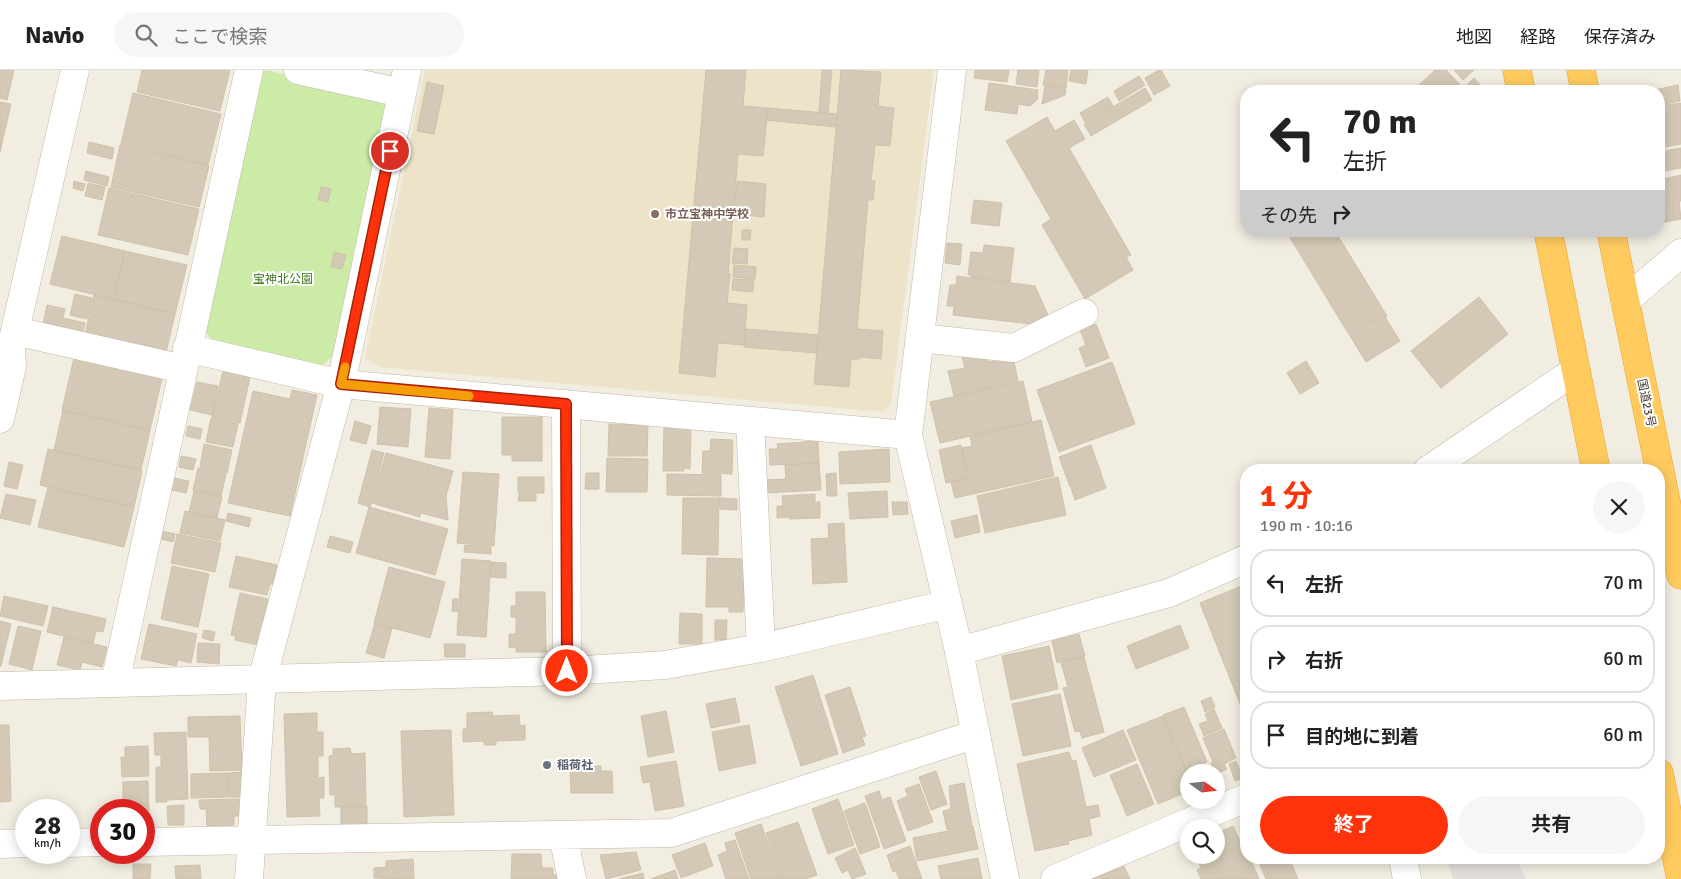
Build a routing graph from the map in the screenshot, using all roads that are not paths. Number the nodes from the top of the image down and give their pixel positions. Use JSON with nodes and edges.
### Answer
{"nodes":[{"id":1,"x":75,"y":70,"type":"edge"},
{"id":2,"x":248,"y":70,"type":"edge"},
{"id":3,"x":298,"y":70,"type":"edge"},
{"id":4,"x":952,"y":70,"type":"edge"},
{"id":5,"x":1516,"y":70,"type":"edge"},
{"id":6,"x":1581,"y":70,"type":"edge"},
{"id":7,"x":405,"y":82,"type":"edge"},
{"id":8,"x":1520,"y":85,"type":"edge"},
{"id":9,"x":1584,"y":85,"type":"edge"},
{"id":10,"x":1549,"y":237,"type":"edge"},
{"id":11,"x":1612,"y":237,"type":"edge"},
{"id":12,"x":1681,"y":253,"type":"edge"},
{"id":13,"x":1625,"y":301,"type":"junction"},
{"id":14,"x":1084,"y":313,"type":"dead end"},
{"id":15,"x":920,"y":338,"type":"junction"},
{"id":16,"x":9,"y":342,"type":"edge"},
{"id":17,"x":185,"y":359,"type":"junction"},
{"id":18,"x":1576,"y":370,"type":"junction"},
{"id":19,"x":341,"y":384,"type":"junction"},
{"id":20,"x":566,"y":404,"type":"junction"},
{"id":21,"x":0,"y":419,"type":"edge"},
{"id":22,"x":750,"y":421,"type":"junction"},
{"id":23,"x":908,"y":435,"type":"junction"},
{"id":24,"x":1437,"y":464,"type":"edge"},
{"id":25,"x":1595,"y":464,"type":"edge"},
{"id":26,"x":1658,"y":464,"type":"edge"},
{"id":27,"x":1665,"y":497,"type":"edge"},
{"id":28,"x":1240,"y":562,"type":"edge"},
{"id":29,"x":1681,"y":575,"type":"edge"},
{"id":30,"x":948,"y":604,"type":"junction"},
{"id":31,"x":761,"y":648,"type":"junction"},
{"id":32,"x":959,"y":651,"type":"junction"},
{"id":33,"x":567,"y":671,"type":"junction"},
{"id":34,"x":262,"y":680,"type":"junction"},
{"id":35,"x":115,"y":683,"type":"junction"},
{"id":36,"x":0,"y":686,"type":"edge"},
{"id":37,"x":976,"y":734,"type":"junction"},
{"id":38,"x":1240,"y":801,"type":"edge"},
{"id":39,"x":1665,"y":802,"type":"edge"},
{"id":40,"x":563,"y":835,"type":"junction"},
{"id":41,"x":251,"y":840,"type":"junction"},
{"id":42,"x":155,"y":842,"type":"edge"},
{"id":43,"x":15,"y":843,"type":"edge"},
{"id":44,"x":0,"y":844,"type":"edge"},
{"id":45,"x":1404,"y":864,"type":"edge"},
{"id":46,"x":249,"y":879,"type":"edge"},
{"id":47,"x":572,"y":879,"type":"edge"},
{"id":48,"x":1005,"y":879,"type":"edge"},
{"id":49,"x":1055,"y":879,"type":"edge"},
{"id":50,"x":1408,"y":879,"type":"edge"},
{"id":51,"x":1681,"y":879,"type":"edge"}],
"edges":[{"from":1,"to":16,"type":"street"},
{"from":2,"to":17,"type":"street"},
{"from":3,"to":7,"type":"street"},
{"from":4,"to":15,"type":"street"},
{"from":5,"to":8,"type":"highway"},
{"from":6,"to":9,"type":"highway"},
{"from":7,"to":19,"type":"street"},
{"from":10,"to":18,"type":"highway"},
{"from":11,"to":13,"type":"highway","name":"国道23号"},
{"from":12,"to":13,"type":"street"},
{"from":13,"to":26,"type":"highway","name":"国道23号"},
{"from":14,"to":15,"type":"street"},
{"from":15,"to":23,"type":"street"},
{"from":16,"to":17,"type":"street"},
{"from":16,"to":21,"type":"street"},
{"from":17,"to":19,"type":"street"},
{"from":17,"to":35,"type":"street"},
{"from":18,"to":24,"type":"street"},
{"from":18,"to":25,"type":"highway"},
{"from":19,"to":20,"type":"street"},
{"from":19,"to":34,"type":"street"},
{"from":20,"to":22,"type":"street"},
{"from":20,"to":33,"type":"street"},
{"from":22,"to":23,"type":"street"},
{"from":22,"to":31,"type":"street"},
{"from":23,"to":30,"type":"street"},
{"from":27,"to":29,"type":"highway","name":"国道23号"},
{"from":28,"to":32,"type":"street"},
{"from":30,"to":31,"type":"street"},
{"from":30,"to":32,"type":"street"},
{"from":31,"to":33,"type":"street"},
{"from":32,"to":37,"type":"street"},
{"from":33,"to":34,"type":"street"},
{"from":34,"to":35,"type":"street"},
{"from":34,"to":41,"type":"street"},
{"from":35,"to":36,"type":"street"},
{"from":37,"to":40,"type":"street"},
{"from":37,"to":48,"type":"street"},
{"from":38,"to":49,"type":"street"},
{"from":39,"to":51,"type":"highway"},
{"from":40,"to":41,"type":"street"},
{"from":40,"to":47,"type":"street"},
{"from":41,"to":42,"type":"street"},
{"from":41,"to":46,"type":"street"},
{"from":43,"to":44,"type":"street"},
{"from":45,"to":50,"type":"street"}]}
